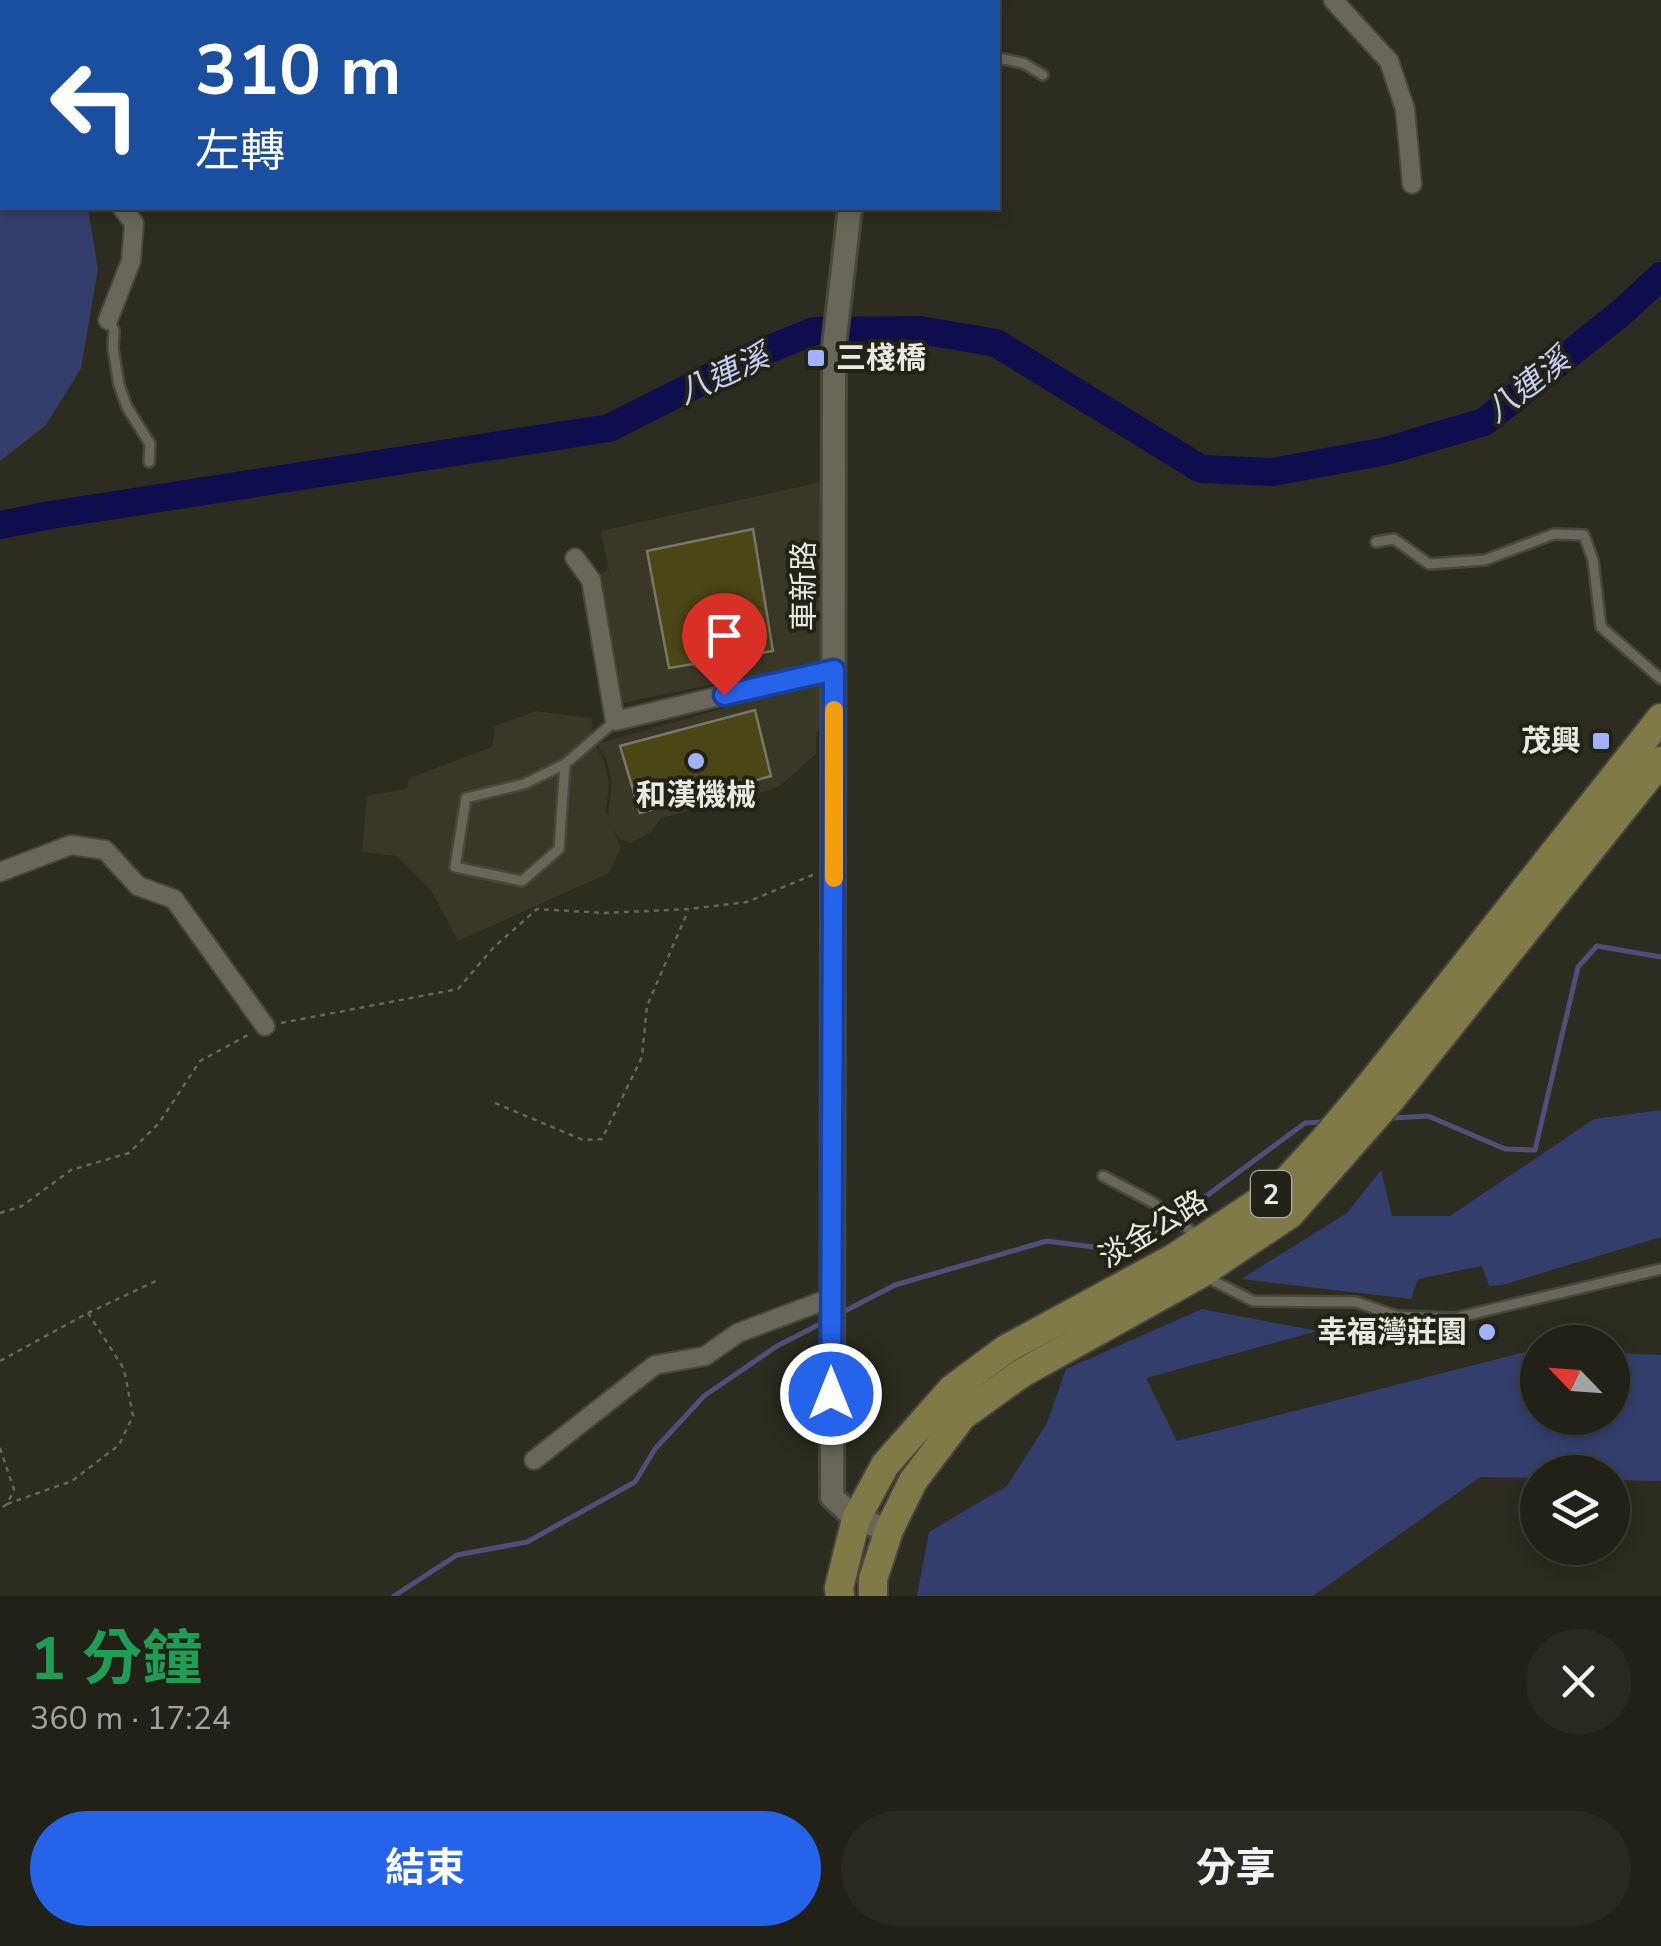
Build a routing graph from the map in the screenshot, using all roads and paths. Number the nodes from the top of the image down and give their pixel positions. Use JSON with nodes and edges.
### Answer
{"nodes":[{"id":1,"x":1333,"y":0,"type":"edge"},
{"id":2,"x":1000,"y":58,"type":"edge"},
{"id":3,"x":1043,"y":75,"type":"dead end"},
{"id":4,"x":1412,"y":184,"type":"dead end"},
{"id":5,"x":124,"y":210,"type":"edge"},
{"id":6,"x":850,"y":210,"type":"edge"},
{"id":7,"x":108,"y":320,"type":"joint"},
{"id":8,"x":149,"y":462,"type":"dead end"},
{"id":9,"x":1376,"y":542,"type":"dead end"},
{"id":10,"x":575,"y":558,"type":"dead end"},
{"id":11,"x":834,"y":670,"type":"junction"},
{"id":12,"x":1661,"y":680,"type":"edge"},
{"id":13,"x":614,"y":721,"type":"junction"},
{"id":14,"x":1658,"y":728,"type":"edge"},
{"id":15,"x":1661,"y":761,"type":"edge"},
{"id":16,"x":565,"y":764,"type":"junction"},
{"id":17,"x":834,"y":867,"type":"junction"},
{"id":18,"x":0,"y":872,"type":"edge"},
{"id":19,"x":689,"y":910,"type":"junction"},
{"id":20,"x":265,"y":1026,"type":"junction"},
{"id":21,"x":496,"y":1103,"type":"dead end"},
{"id":22,"x":1104,"y":1176,"type":"dead end"},
{"id":23,"x":0,"y":1212,"type":"edge"},
{"id":24,"x":1200,"y":1238,"type":"junction"},
{"id":25,"x":1661,"y":1269,"type":"edge"},
{"id":26,"x":1200,"y":1274,"type":"junction"},
{"id":27,"x":158,"y":1280,"type":"dead end"},
{"id":28,"x":831,"y":1298,"type":"junction"},
{"id":29,"x":88,"y":1313,"type":"junction"},
{"id":30,"x":0,"y":1361,"type":"edge"},
{"id":31,"x":0,"y":1448,"type":"edge"},
{"id":32,"x":534,"y":1460,"type":"dead end"},
{"id":33,"x":7,"y":1504,"type":"junction"},
{"id":34,"x":0,"y":1509,"type":"edge"},
{"id":35,"x":856,"y":1520,"type":"junction"},
{"id":36,"x":888,"y":1530,"type":"junction"},
{"id":37,"x":840,"y":1596,"type":"edge"},
{"id":38,"x":873,"y":1596,"type":"edge"}],
"edges":[{"from":1,"to":4,"type":"street"},
{"from":2,"to":3,"type":"lane"},
{"from":5,"to":7,"type":"street"},
{"from":6,"to":11,"type":"street","name":"車新路"},
{"from":7,"to":8,"type":"lane"},
{"from":9,"to":12,"type":"lane"},
{"from":10,"to":13,"type":"street"},
{"from":11,"to":13,"type":"street"},
{"from":11,"to":17,"type":"street","name":"車新路"},
{"from":13,"to":16,"type":"lane"},
{"from":14,"to":24,"type":"main road","name":"淡金公路","number":"2"},
{"from":15,"to":26,"type":"main road","name":"淡金公路","number":"2"},
{"from":16,"to":16,"type":"lane"},
{"from":17,"to":19,"type":"path"},
{"from":17,"to":28,"type":"street","name":"車新路"},
{"from":18,"to":20,"type":"street"},
{"from":19,"to":20,"type":"path"},
{"from":19,"to":21,"type":"path"},
{"from":20,"to":23,"type":"path"},
{"from":22,"to":24,"type":"lane"},
{"from":24,"to":35,"type":"main road","name":"淡金公路","number":"2"},
{"from":25,"to":26,"type":"lane"},
{"from":26,"to":36,"type":"main road","name":"淡金公路","number":"2"},
{"from":27,"to":29,"type":"path"},
{"from":28,"to":32,"type":"street"},
{"from":28,"to":35,"type":"street","name":"車新路"},
{"from":29,"to":30,"type":"path"},
{"from":29,"to":33,"type":"path"},
{"from":31,"to":33,"type":"path"},
{"from":33,"to":34,"type":"path"},
{"from":35,"to":36,"type":"street"},
{"from":35,"to":37,"type":"main road","name":"淡金公路","number":"2"},
{"from":36,"to":38,"type":"main road","name":"淡金公路","number":"2"}]}
